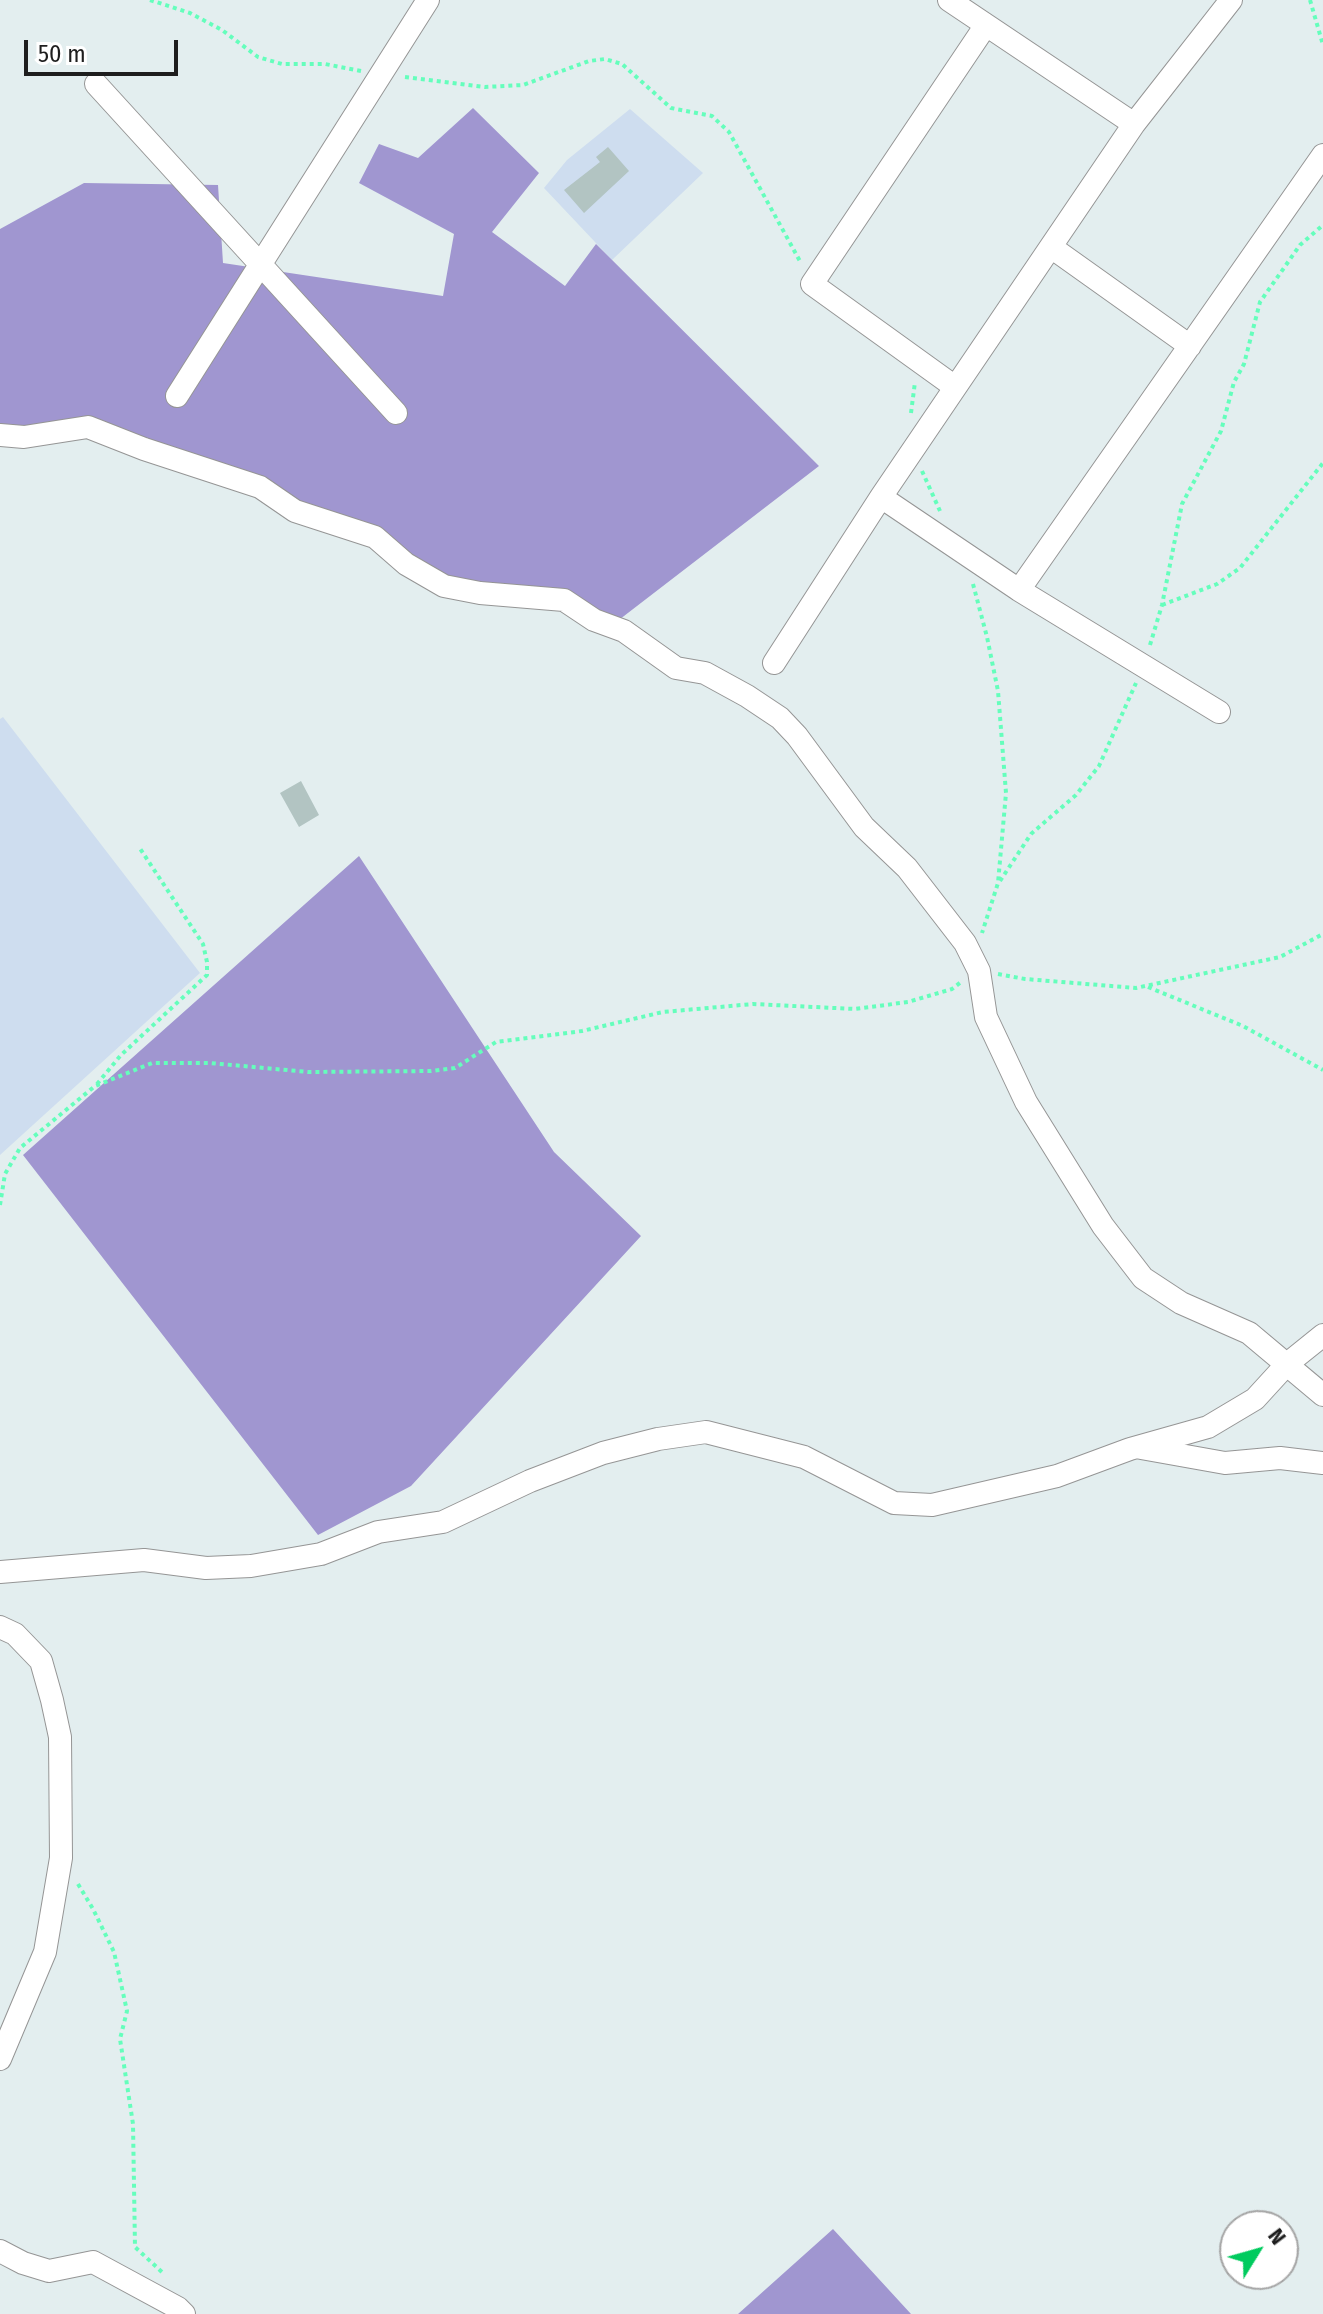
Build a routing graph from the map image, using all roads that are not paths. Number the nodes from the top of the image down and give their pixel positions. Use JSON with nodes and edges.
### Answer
{"nodes":[{"id":1,"x":428,"y":0,"type":"edge"},
{"id":2,"x":949,"y":0,"type":"edge"},
{"id":3,"x":1231,"y":0,"type":"edge"},
{"id":4,"x":986,"y":25,"type":"junction"},
{"id":5,"x":96,"y":84,"type":"dead end"},
{"id":6,"x":1134,"y":124,"type":"junction"},
{"id":7,"x":1323,"y":155,"type":"edge"},
{"id":8,"x":1051,"y":247,"type":"junction"},
{"id":9,"x":260,"y":264,"type":"junction"},
{"id":10,"x":1190,"y":346,"type":"junction"},
{"id":11,"x":955,"y":387,"type":"junction"},
{"id":12,"x":177,"y":396,"type":"dead end"},
{"id":13,"x":396,"y":413,"type":"dead end"},
{"id":14,"x":0,"y":435,"type":"edge"},
{"id":15,"x":881,"y":497,"type":"junction"},
{"id":16,"x":1019,"y":590,"type":"junction"},
{"id":17,"x":774,"y":663,"type":"dead end"},
{"id":18,"x":1219,"y":712,"type":"dead end"},
{"id":19,"x":1323,"y":1335,"type":"edge"},
{"id":20,"x":1287,"y":1364,"type":"junction"},
{"id":21,"x":1323,"y":1395,"type":"edge"},
{"id":22,"x":1136,"y":1447,"type":"junction"},
{"id":23,"x":1323,"y":1463,"type":"edge"},
{"id":24,"x":0,"y":1572,"type":"edge"},
{"id":25,"x":0,"y":1627,"type":"edge"},
{"id":26,"x":0,"y":2059,"type":"edge"},
{"id":27,"x":0,"y":2251,"type":"edge"},
{"id":28,"x":184,"y":2314,"type":"edge"}],
"edges":[{"from":1,"to":9,"type":"street"},
{"from":2,"to":4,"type":"street"},
{"from":3,"to":6,"type":"street"},
{"from":4,"to":6,"type":"street"},
{"from":4,"to":11,"type":"street"},
{"from":5,"to":9,"type":"street"},
{"from":6,"to":8,"type":"street"},
{"from":7,"to":10,"type":"street"},
{"from":8,"to":10,"type":"street"},
{"from":8,"to":11,"type":"street"},
{"from":9,"to":12,"type":"street"},
{"from":9,"to":13,"type":"street"},
{"from":10,"to":16,"type":"street"},
{"from":11,"to":15,"type":"street"},
{"from":14,"to":20,"type":"street"},
{"from":15,"to":16,"type":"street"},
{"from":15,"to":17,"type":"street"},
{"from":16,"to":18,"type":"street"},
{"from":19,"to":20,"type":"street"},
{"from":20,"to":21,"type":"street"},
{"from":20,"to":22,"type":"street"},
{"from":22,"to":23,"type":"street"},
{"from":22,"to":24,"type":"street"},
{"from":25,"to":26,"type":"street"},
{"from":27,"to":28,"type":"street"}]}
